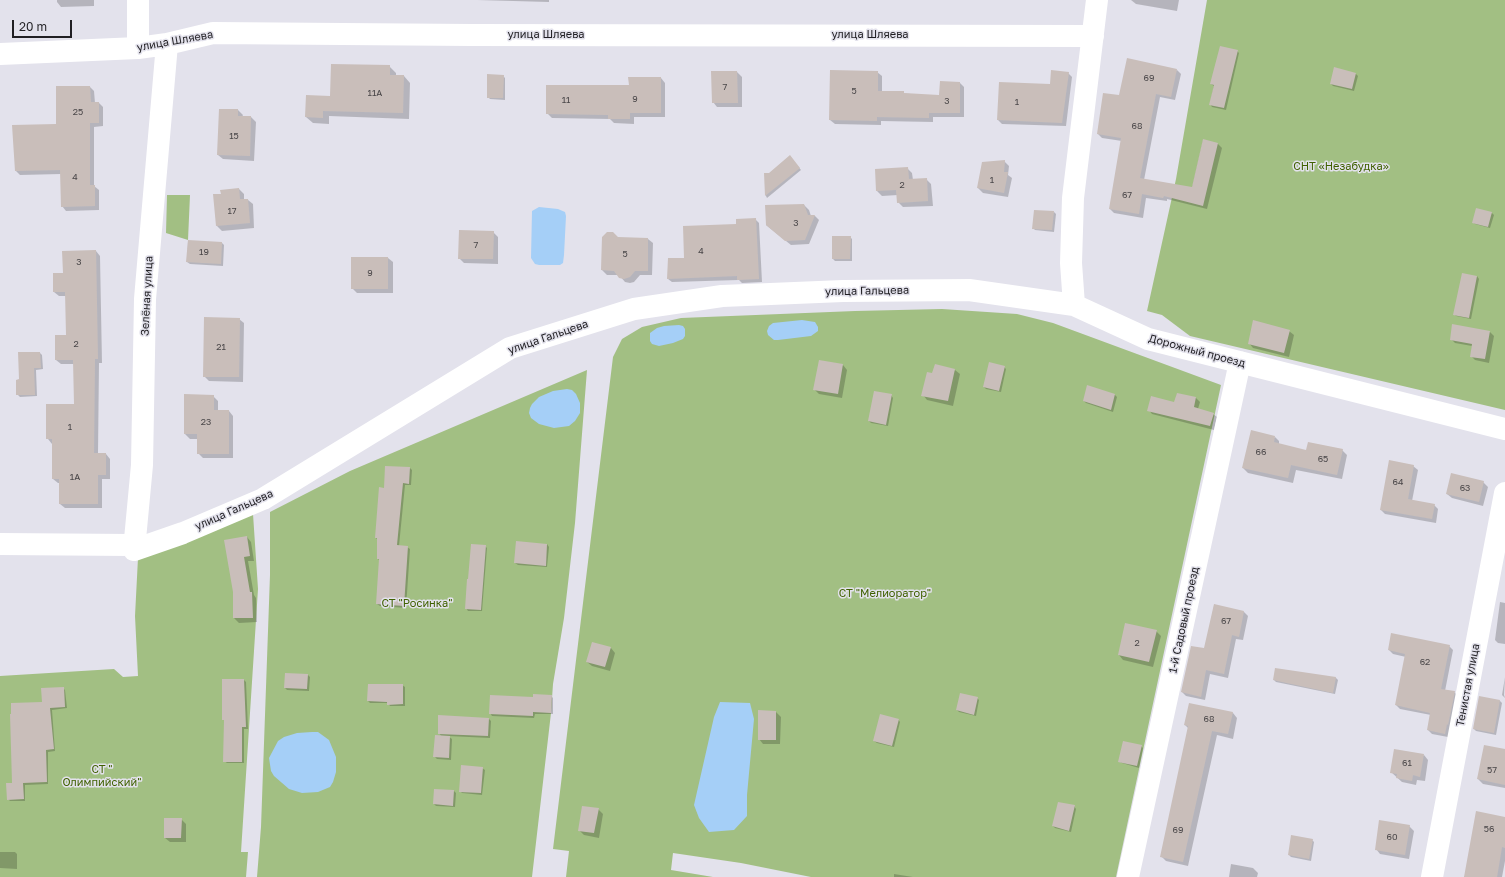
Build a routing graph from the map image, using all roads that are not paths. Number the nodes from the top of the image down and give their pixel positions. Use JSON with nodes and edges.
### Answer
{"nodes":[{"id":1,"x":138,"y":0,"type":"edge"},
{"id":2,"x":1098,"y":0,"type":"edge"},
{"id":3,"x":1094,"y":36,"type":"junction"},
{"id":4,"x":167,"y":44,"type":"junction"},
{"id":5,"x":138,"y":48,"type":"junction"},
{"id":6,"x":0,"y":54,"type":"edge"},
{"id":7,"x":1074,"y":305,"type":"junction"},
{"id":8,"x":1240,"y":362,"type":"junction"},
{"id":9,"x":1505,"y":429,"type":"edge"},
{"id":10,"x":1505,"y":493,"type":"edge"},
{"id":11,"x":0,"y":544,"type":"edge"},
{"id":12,"x":134,"y":550,"type":"junction"},
{"id":13,"x":1128,"y":877,"type":"edge"},
{"id":14,"x":1432,"y":877,"type":"edge"}],
"edges":[{"from":1,"to":5,"type":"street"},
{"from":2,"to":3,"type":"street"},
{"from":3,"to":4,"type":"street","name":"улица Шляева"},
{"from":3,"to":7,"type":"street"},
{"from":4,"to":5,"type":"street","name":"улица Шляева"},
{"from":4,"to":12,"type":"street","name":"Зелёная улица"},
{"from":5,"to":6,"type":"street","name":"улица Шляева"},
{"from":7,"to":8,"type":"street","name":"Дорожный проезд"},
{"from":7,"to":12,"type":"street","name":"улица Гальцева"},
{"from":8,"to":9,"type":"street","name":"Дорожный проезд"},
{"from":8,"to":13,"type":"street","name":"1-й Садовый проезд"},
{"from":10,"to":14,"type":"street","name":"Тенистая улица"},
{"from":11,"to":12,"type":"street"}]}
